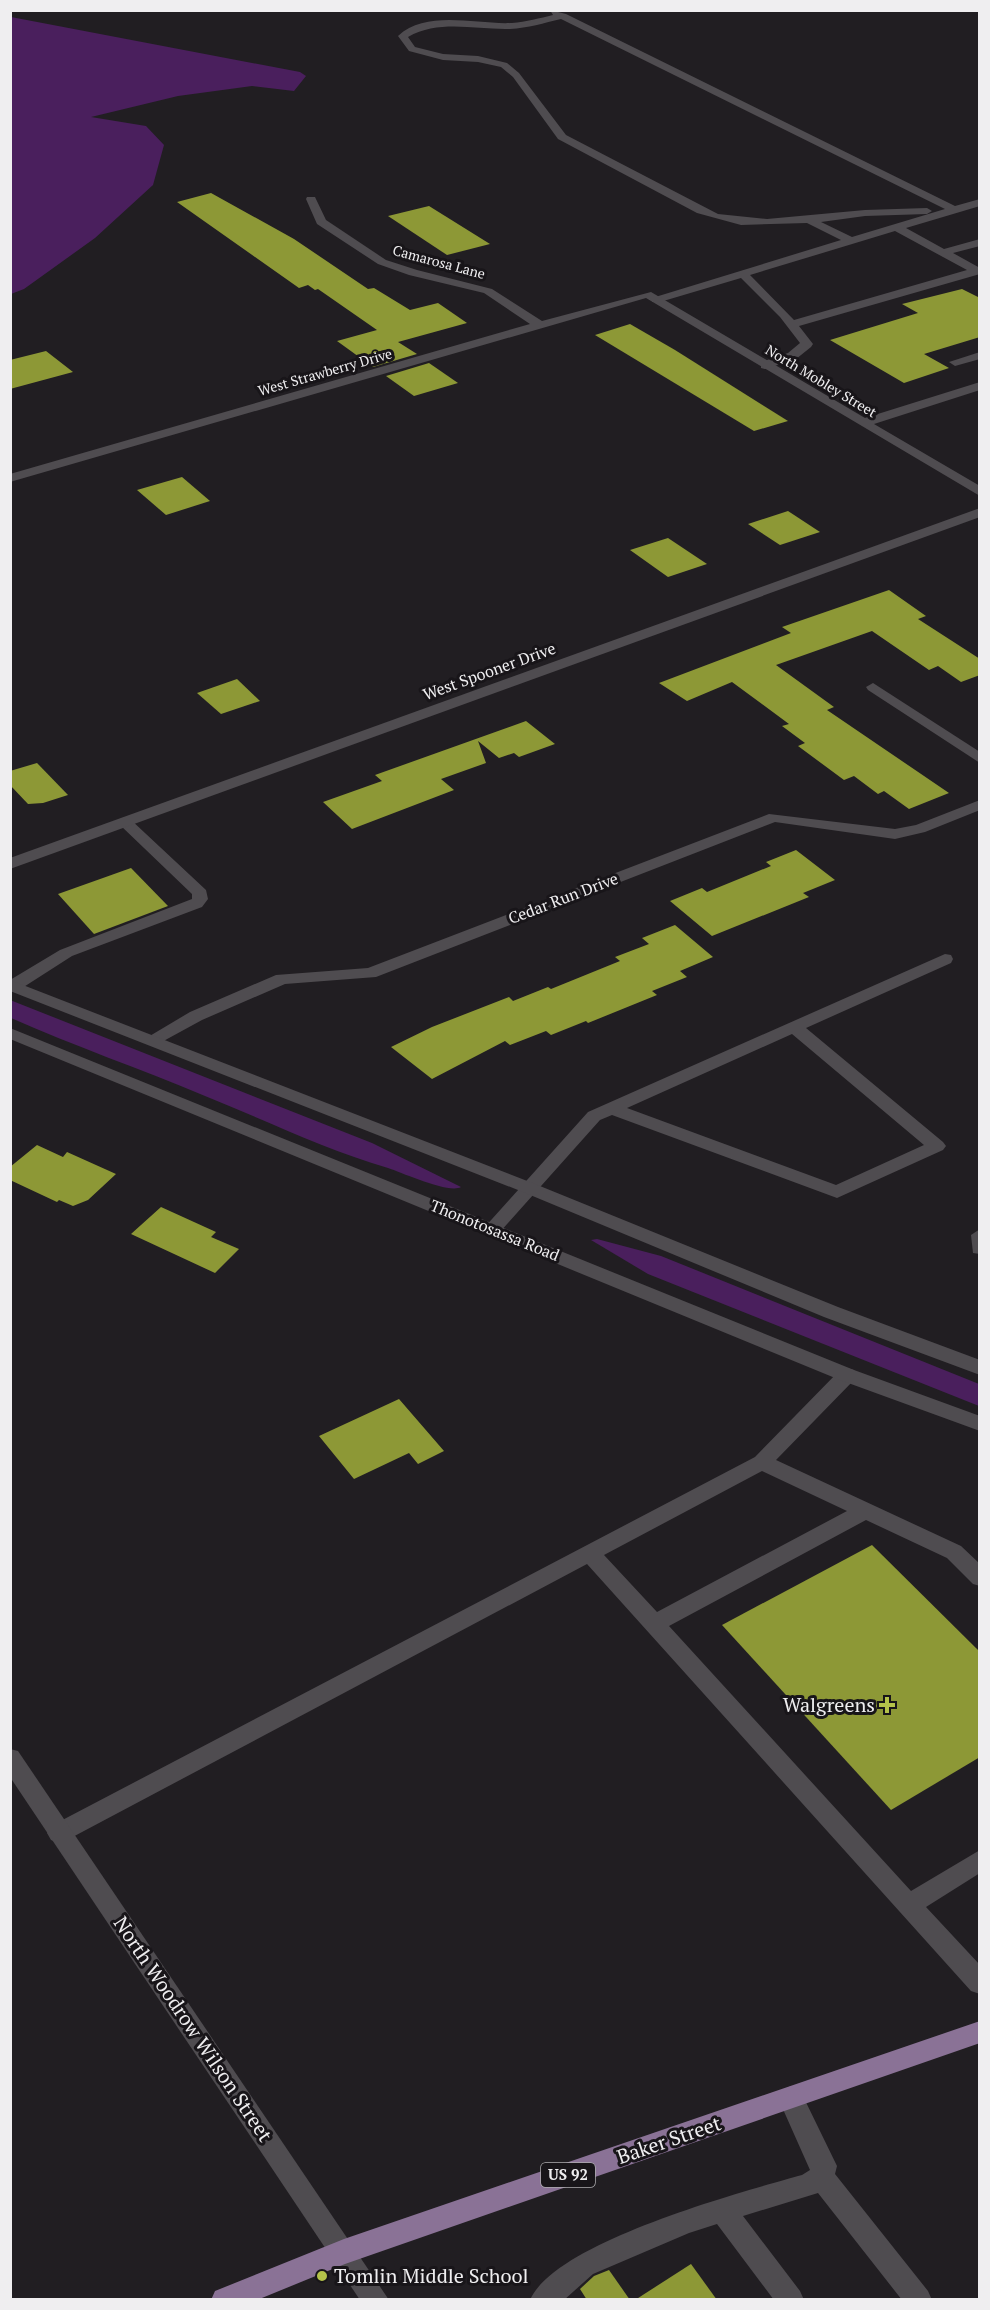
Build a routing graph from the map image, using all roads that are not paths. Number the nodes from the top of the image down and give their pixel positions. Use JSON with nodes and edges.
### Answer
{"nodes":[{"id":1,"x":551,"y":10,"type":"edge"},
{"id":2,"x":563,"y":16,"type":"junction"},
{"id":3,"x":311,"y":199,"type":"dead end"},
{"id":4,"x":980,"y":202,"type":"edge"},
{"id":5,"x":953,"y":209,"type":"junction"},
{"id":6,"x":809,"y":220,"type":"junction"},
{"id":7,"x":896,"y":226,"type":"junction"},
{"id":8,"x":851,"y":241,"type":"junction"},
{"id":9,"x":980,"y":242,"type":"edge"},
{"id":10,"x":945,"y":252,"type":"junction"},
{"id":11,"x":978,"y":272,"type":"edge"},
{"id":12,"x":742,"y":273,"type":"junction"},
{"id":13,"x":652,"y":297,"type":"junction"},
{"id":14,"x":792,"y":324,"type":"junction"},
{"id":15,"x":540,"y":325,"type":"junction"},
{"id":16,"x":980,"y":355,"type":"edge"},
{"id":17,"x":955,"y":362,"type":"dead end"},
{"id":18,"x":765,"y":364,"type":"junction"},
{"id":19,"x":980,"y":386,"type":"edge"},
{"id":20,"x":863,"y":423,"type":"junction"},
{"id":21,"x":10,"y":478,"type":"edge"},
{"id":22,"x":980,"y":492,"type":"edge"},
{"id":23,"x":980,"y":512,"type":"edge"},
{"id":24,"x":873,"y":687,"type":"dead end"},
{"id":25,"x":980,"y":759,"type":"edge"},
{"id":26,"x":980,"y":804,"type":"edge"},
{"id":27,"x":125,"y":822,"type":"junction"},
{"id":28,"x":10,"y":864,"type":"edge"},
{"id":29,"x":945,"y":959,"type":"dead end"},
{"id":30,"x":12,"y":985,"type":"edge"},
{"id":31,"x":795,"y":1027,"type":"junction"},
{"id":32,"x":10,"y":1033,"type":"edge"},
{"id":33,"x":152,"y":1040,"type":"junction"},
{"id":34,"x":610,"y":1108,"type":"junction"},
{"id":35,"x":529,"y":1188,"type":"junction"},
{"id":36,"x":492,"y":1229,"type":"junction"},
{"id":37,"x":980,"y":1234,"type":"edge"},
{"id":38,"x":980,"y":1248,"type":"edge"},
{"id":39,"x":980,"y":1368,"type":"edge"},
{"id":40,"x":847,"y":1375,"type":"junction"},
{"id":41,"x":980,"y":1424,"type":"edge"},
{"id":42,"x":762,"y":1462,"type":"junction"},
{"id":43,"x":865,"y":1511,"type":"junction"},
{"id":44,"x":590,"y":1553,"type":"junction"},
{"id":45,"x":980,"y":1578,"type":"edge"},
{"id":46,"x":654,"y":1624,"type":"junction"},
{"id":47,"x":10,"y":1758,"type":"edge"},
{"id":48,"x":59,"y":1833,"type":"junction"},
{"id":49,"x":980,"y":1860,"type":"edge"},
{"id":50,"x":909,"y":1905,"type":"junction"},
{"id":51,"x":980,"y":1983,"type":"edge"},
{"id":52,"x":980,"y":2032,"type":"edge"},
{"id":53,"x":791,"y":2098,"type":"junction"},
{"id":54,"x":820,"y":2177,"type":"junction"},
{"id":55,"x":723,"y":2211,"type":"junction"},
{"id":56,"x":344,"y":2252,"type":"junction"},
{"id":57,"x":224,"y":2300,"type":"edge"},
{"id":58,"x":376,"y":2300,"type":"edge"},
{"id":59,"x":543,"y":2300,"type":"edge"},
{"id":60,"x":791,"y":2300,"type":"edge"},
{"id":61,"x":919,"y":2300,"type":"edge"}],
"edges":[{"from":1,"to":2,"type":"street"},
{"from":2,"to":5,"type":"street"},
{"from":2,"to":6,"type":"street"},
{"from":3,"to":15,"type":"street","name":"Camarosa Lane"},
{"from":4,"to":5,"type":"street"},
{"from":5,"to":6,"type":"street"},
{"from":5,"to":7,"type":"street","name":"West Strawberry Drive"},
{"from":6,"to":8,"type":"street"},
{"from":7,"to":8,"type":"street","name":"West Strawberry Drive"},
{"from":7,"to":10,"type":"street"},
{"from":8,"to":12,"type":"street","name":"West Strawberry Drive"},
{"from":9,"to":10,"type":"street"},
{"from":10,"to":11,"type":"street"},
{"from":11,"to":14,"type":"street"},
{"from":12,"to":13,"type":"street","name":"West Strawberry Drive"},
{"from":12,"to":14,"type":"street"},
{"from":13,"to":15,"type":"street","name":"West Strawberry Drive"},
{"from":13,"to":18,"type":"street","name":"North Mobley Street"},
{"from":14,"to":18,"type":"street"},
{"from":15,"to":21,"type":"street","name":"West Strawberry Drive"},
{"from":16,"to":17,"type":"street"},
{"from":18,"to":20,"type":"street","name":"North Mobley Street"},
{"from":19,"to":20,"type":"street"},
{"from":20,"to":22,"type":"street","name":"North Mobley Street"},
{"from":23,"to":27,"type":"street","name":"West Spooner Drive"},
{"from":24,"to":25,"type":"street"},
{"from":26,"to":33,"type":"street","name":"Cedar Run Drive"},
{"from":27,"to":28,"type":"street","name":"West Spooner Drive"},
{"from":27,"to":30,"type":"street"},
{"from":29,"to":31,"type":"street"},
{"from":30,"to":33,"type":"street"},
{"from":31,"to":34,"type":"street"},
{"from":31,"to":34,"type":"street"},
{"from":32,"to":36,"type":"street","name":"Thonotosassa Road"},
{"from":33,"to":35,"type":"street"},
{"from":34,"to":35,"type":"street"},
{"from":35,"to":36,"type":"street"},
{"from":35,"to":39,"type":"street"},
{"from":36,"to":40,"type":"street","name":"Thonotosassa Road"},
{"from":37,"to":38,"type":"street"},
{"from":40,"to":41,"type":"street","name":"Thonotosassa Road"},
{"from":40,"to":42,"type":"street"},
{"from":42,"to":43,"type":"street"},
{"from":42,"to":44,"type":"street"},
{"from":43,"to":45,"type":"street"},
{"from":43,"to":46,"type":"street"},
{"from":44,"to":46,"type":"street"},
{"from":44,"to":48,"type":"street"},
{"from":46,"to":50,"type":"street"},
{"from":47,"to":48,"type":"street","name":"North Woodrow Wilson Street"},
{"from":48,"to":56,"type":"street","name":"North Woodrow Wilson Street"},
{"from":49,"to":50,"type":"street"},
{"from":50,"to":51,"type":"street"},
{"from":52,"to":53,"type":"main road","name":"Baker Street","number":"US 92"},
{"from":53,"to":54,"type":"street"},
{"from":53,"to":56,"type":"main road","name":"Baker Street","number":"US 92"},
{"from":54,"to":55,"type":"street"},
{"from":54,"to":61,"type":"street"},
{"from":55,"to":59,"type":"street"},
{"from":55,"to":60,"type":"street"},
{"from":56,"to":57,"type":"main road","name":"Baker Street","number":"US 92"},
{"from":56,"to":58,"type":"street","name":"North Woodrow Wilson Street"}]}
